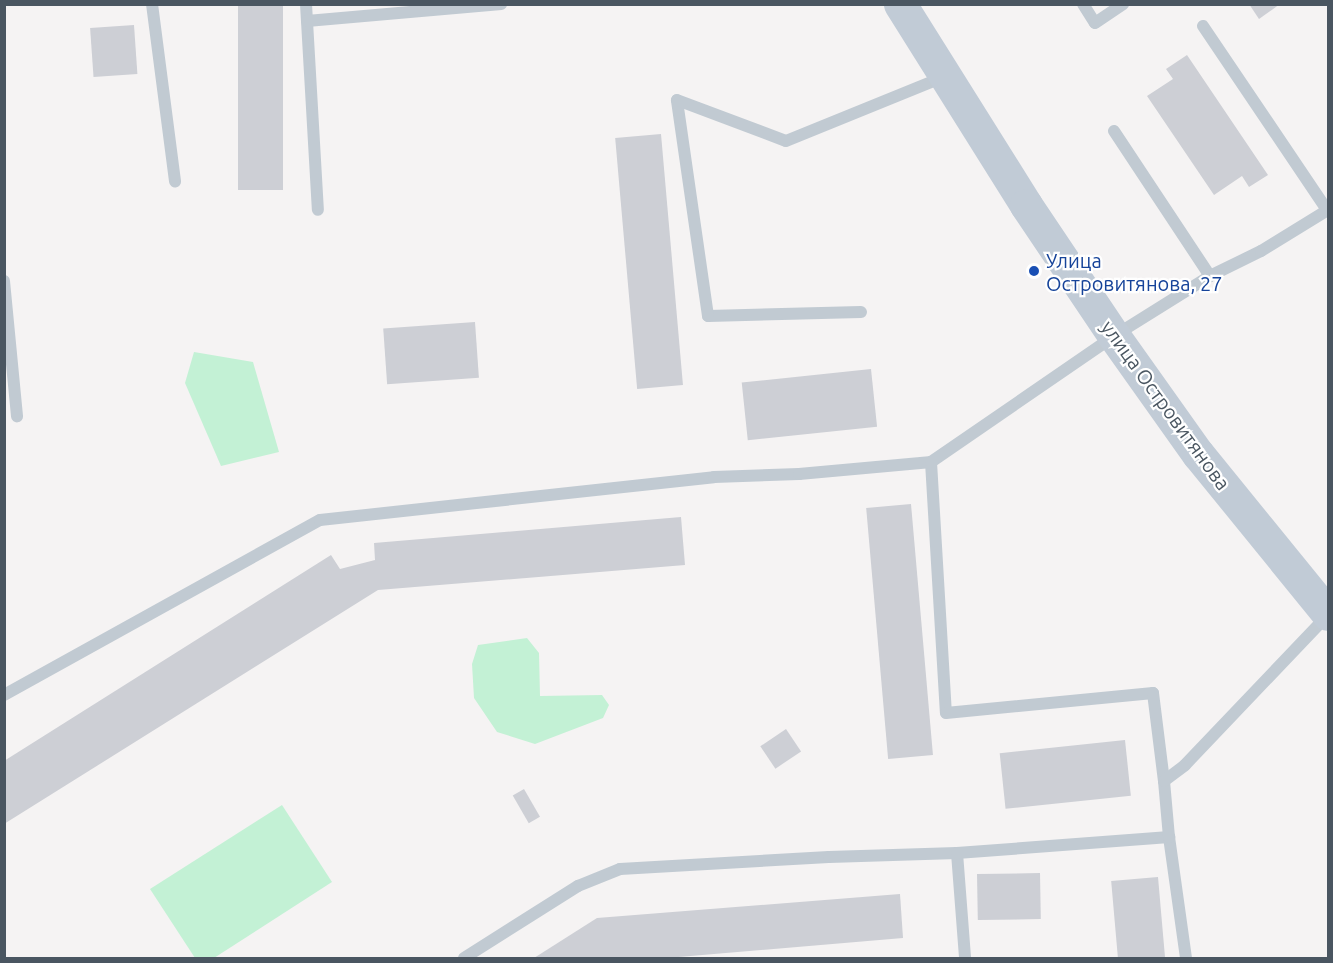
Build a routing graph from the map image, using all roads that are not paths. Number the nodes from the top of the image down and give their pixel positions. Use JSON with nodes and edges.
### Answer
{"nodes":[{"id":1,"x":152,"y":4,"type":"edge"},
{"id":2,"x":306,"y":4,"type":"edge"},
{"id":3,"x":501,"y":4,"type":"edge"},
{"id":4,"x":900,"y":4,"type":"edge"},
{"id":5,"x":1083,"y":4,"type":"edge"},
{"id":6,"x":1123,"y":4,"type":"edge"},
{"id":7,"x":429,"y":7,"type":"edge"},
{"id":8,"x":307,"y":21,"type":"junction"},
{"id":9,"x":1203,"y":27,"type":"dead end"},
{"id":10,"x":945,"y":76,"type":"junction"},
{"id":11,"x":1114,"y":131,"type":"dead end"},
{"id":12,"x":175,"y":182,"type":"dead end"},
{"id":13,"x":318,"y":210,"type":"dead end"},
{"id":14,"x":1328,"y":210,"type":"edge"},
{"id":15,"x":1210,"y":276,"type":"junction"},
{"id":16,"x":4,"y":281,"type":"edge"},
{"id":17,"x":861,"y":312,"type":"dead end"},
{"id":18,"x":1114,"y":336,"type":"junction"},
{"id":19,"x":17,"y":416,"type":"dead end"},
{"id":20,"x":931,"y":462,"type":"junction"},
{"id":21,"x":1329,"y":614,"type":"edge"},
{"id":22,"x":4,"y":695,"type":"edge"},
{"id":23,"x":1164,"y":781,"type":"junction"},
{"id":24,"x":1169,"y":837,"type":"junction"},
{"id":25,"x":957,"y":853,"type":"junction"},
{"id":26,"x":464,"y":958,"type":"edge"},
{"id":27,"x":965,"y":958,"type":"edge"},
{"id":28,"x":1186,"y":958,"type":"edge"}],
"edges":[{"from":1,"to":12,"type":"lane"},
{"from":2,"to":8,"type":"lane"},
{"from":3,"to":7,"type":"lane"},
{"from":4,"to":10,"type":"main road","name":"улица Островитянова"},
{"from":5,"to":6,"type":"lane"},
{"from":7,"to":8,"type":"lane"},
{"from":8,"to":13,"type":"lane"},
{"from":9,"to":14,"type":"lane"},
{"from":10,"to":17,"type":"lane"},
{"from":10,"to":18,"type":"main road","name":"улица Островитянова"},
{"from":11,"to":15,"type":"lane"},
{"from":14,"to":15,"type":"lane"},
{"from":15,"to":18,"type":"lane"},
{"from":16,"to":19,"type":"lane"},
{"from":18,"to":20,"type":"lane"},
{"from":18,"to":21,"type":"main road","name":"улица Островитянова"},
{"from":20,"to":22,"type":"lane"},
{"from":20,"to":23,"type":"lane"},
{"from":21,"to":23,"type":"lane"},
{"from":23,"to":24,"type":"lane"},
{"from":24,"to":25,"type":"lane"},
{"from":24,"to":28,"type":"lane"},
{"from":25,"to":26,"type":"lane"},
{"from":25,"to":27,"type":"lane"}]}
